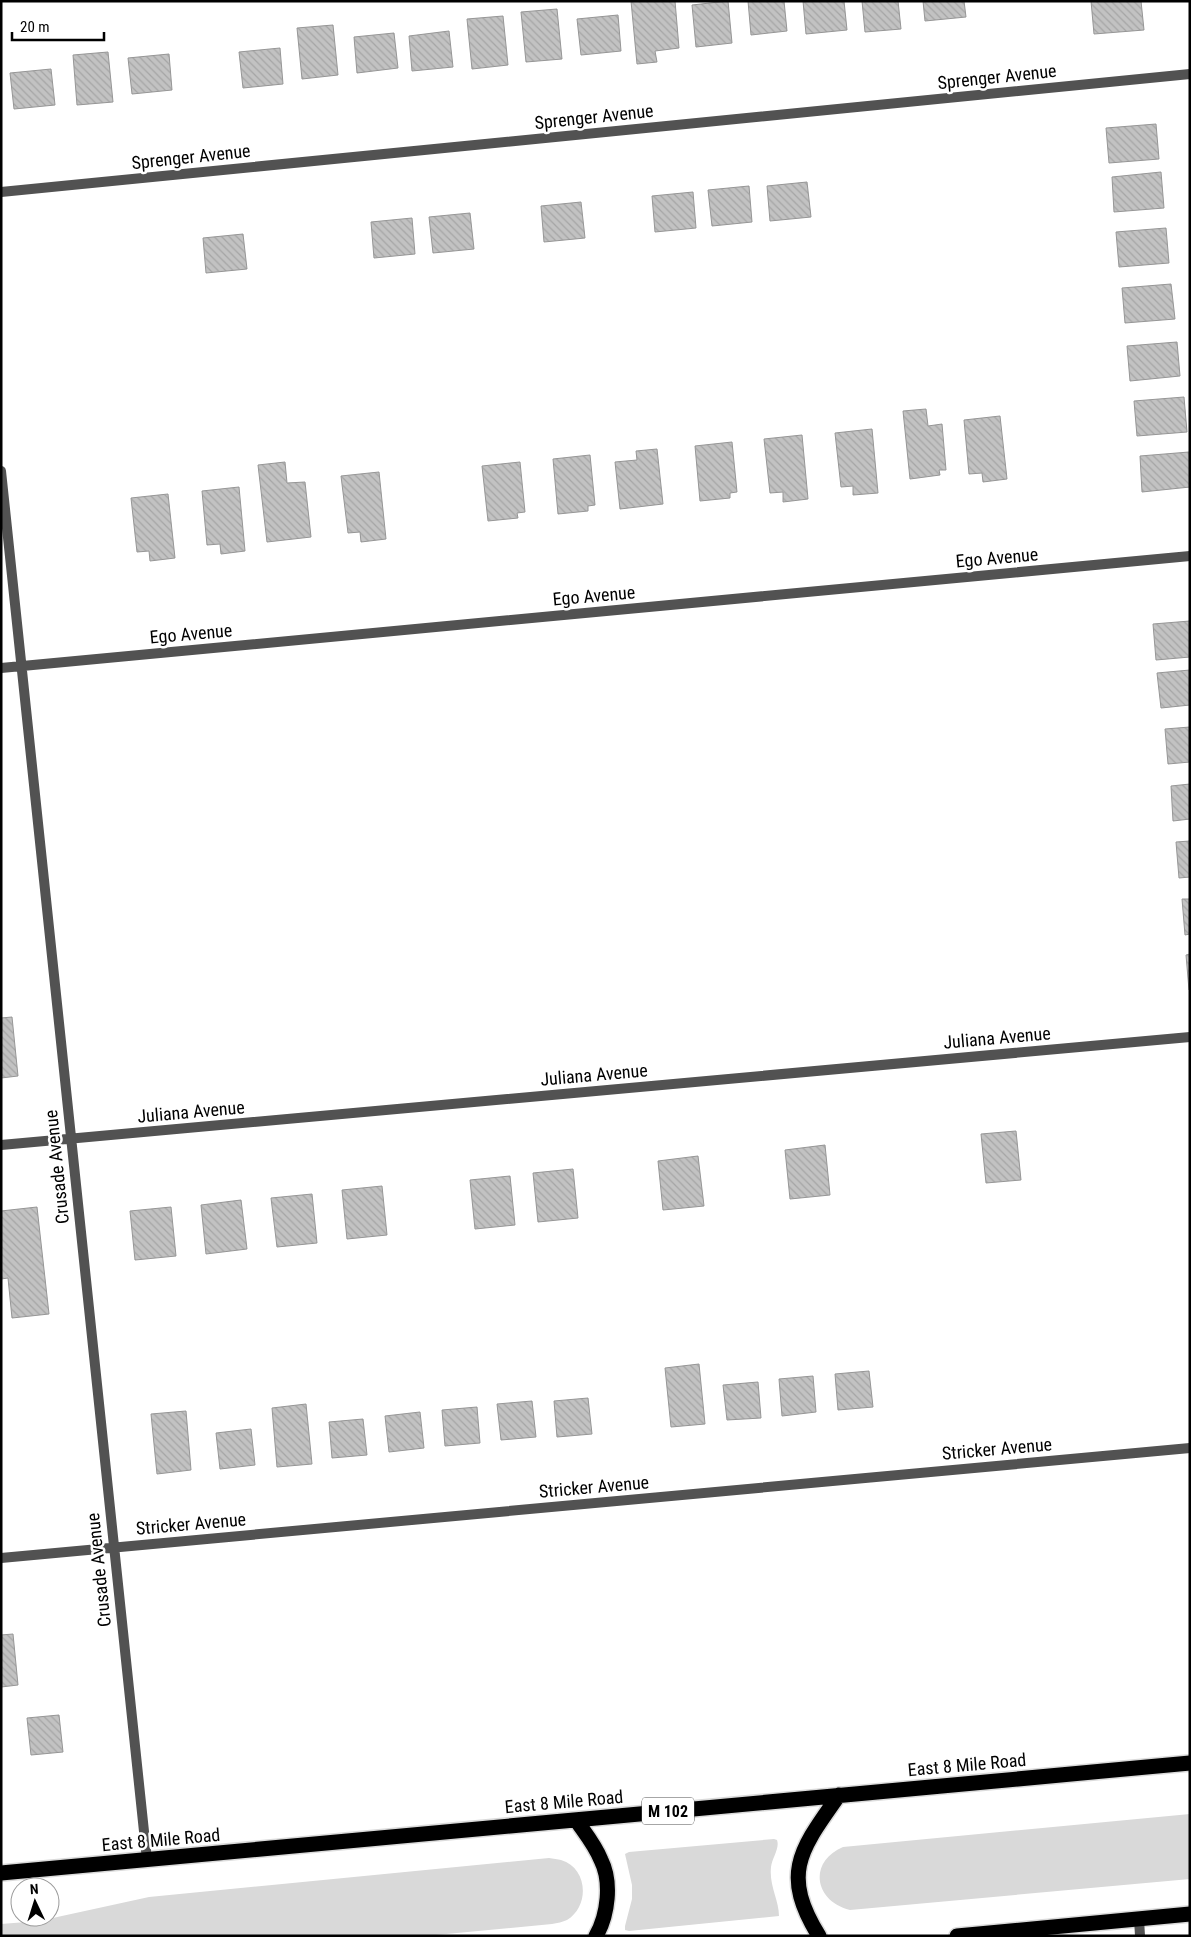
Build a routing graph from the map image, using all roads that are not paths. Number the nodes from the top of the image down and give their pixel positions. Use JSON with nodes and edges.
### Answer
{"nodes":[{"id":1,"x":1190,"y":74,"type":"edge"},
{"id":2,"x":1,"y":192,"type":"edge"},
{"id":3,"x":1,"y":471,"type":"edge"},
{"id":4,"x":1190,"y":556,"type":"edge"},
{"id":5,"x":23,"y":666,"type":"junction"},
{"id":6,"x":1,"y":668,"type":"edge"},
{"id":7,"x":1190,"y":1037,"type":"edge"},
{"id":8,"x":70,"y":1139,"type":"junction"},
{"id":9,"x":1,"y":1146,"type":"edge"},
{"id":10,"x":1190,"y":1448,"type":"edge"},
{"id":11,"x":113,"y":1548,"type":"junction"},
{"id":12,"x":1,"y":1558,"type":"edge"},
{"id":13,"x":1190,"y":1763,"type":"edge"},
{"id":14,"x":839,"y":1796,"type":"junction"},
{"id":15,"x":576,"y":1820,"type":"junction"},
{"id":16,"x":147,"y":1860,"type":"junction"},
{"id":17,"x":1,"y":1873,"type":"edge"},
{"id":18,"x":1190,"y":1914,"type":"edge"},
{"id":19,"x":1139,"y":1919,"type":"junction"},
{"id":20,"x":1054,"y":1931,"type":"edge"},
{"id":21,"x":596,"y":1936,"type":"edge"},
{"id":22,"x":819,"y":1936,"type":"edge"},
{"id":23,"x":958,"y":1936,"type":"edge"},
{"id":24,"x":1140,"y":1936,"type":"edge"}],
"edges":[{"from":1,"to":2,"type":"street","name":"Sprenger Avenue"},
{"from":3,"to":5,"type":"street","name":"Crusade Avenue"},
{"from":4,"to":5,"type":"street","name":"Ego Avenue"},
{"from":5,"to":6,"type":"street","name":"Ego Avenue"},
{"from":5,"to":8,"type":"street","name":"Crusade Avenue"},
{"from":7,"to":8,"type":"street","name":"Juliana Avenue"},
{"from":8,"to":9,"type":"street","name":"Juliana Avenue"},
{"from":8,"to":11,"type":"street","name":"Crusade Avenue"},
{"from":10,"to":11,"type":"street","name":"Stricker Avenue"},
{"from":11,"to":12,"type":"street","name":"Stricker Avenue"},
{"from":11,"to":16,"type":"street","name":"Crusade Avenue"},
{"from":13,"to":14,"type":"highway","name":"East 8 Mile Road","number":"M 102"},
{"from":14,"to":15,"type":"highway","name":"East 8 Mile Road","number":"M 102"},
{"from":14,"to":22,"type":"highway"},
{"from":15,"to":16,"type":"highway","name":"East 8 Mile Road","number":"M 102"},
{"from":15,"to":21,"type":"highway"},
{"from":16,"to":17,"type":"highway","name":"East 8 Mile Road","number":"M 102"},
{"from":18,"to":19,"type":"highway"},
{"from":19,"to":20,"type":"highway"},
{"from":19,"to":24,"type":"street"},
{"from":20,"to":23,"type":"highway"}]}
